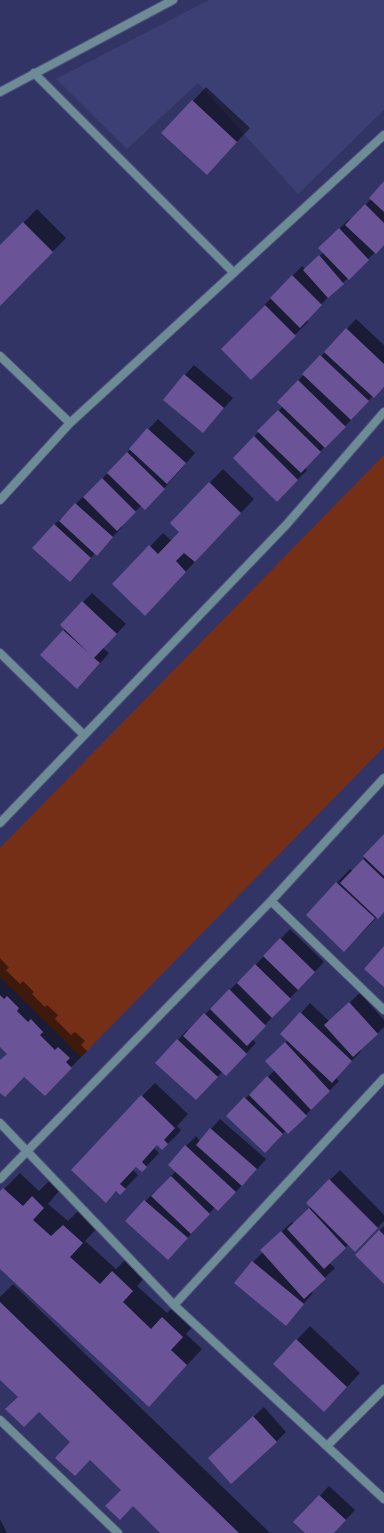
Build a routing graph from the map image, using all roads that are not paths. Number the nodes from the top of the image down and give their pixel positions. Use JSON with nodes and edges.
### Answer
{"nodes":[{"id":1,"x":173,"y":0,"type":"edge"},
{"id":2,"x":34,"y":73,"type":"junction"},
{"id":3,"x":0,"y":92,"type":"edge"},
{"id":4,"x":384,"y":135,"type":"edge"},
{"id":5,"x":234,"y":273,"type":"junction"},
{"id":6,"x":0,"y":356,"type":"edge"},
{"id":7,"x":384,"y":412,"type":"edge"},
{"id":8,"x":70,"y":423,"type":"junction"},
{"id":9,"x":0,"y":500,"type":"edge"},
{"id":10,"x":0,"y":653,"type":"edge"},
{"id":11,"x":84,"y":735,"type":"junction"},
{"id":12,"x":384,"y":778,"type":"edge"},
{"id":13,"x":0,"y":823,"type":"edge"},
{"id":14,"x":271,"y":901,"type":"junction"},
{"id":15,"x":384,"y":1010,"type":"edge"},
{"id":16,"x":384,"y":1078,"type":"edge"},
{"id":17,"x":0,"y":1123,"type":"edge"},
{"id":18,"x":28,"y":1152,"type":"junction"},
{"id":19,"x":0,"y":1179,"type":"edge"},
{"id":20,"x":174,"y":1305,"type":"junction"},
{"id":21,"x":384,"y":1388,"type":"edge"},
{"id":22,"x":0,"y":1420,"type":"edge"},
{"id":23,"x":327,"y":1446,"type":"junction"},
{"id":24,"x":384,"y":1499,"type":"edge"},
{"id":25,"x":118,"y":1533,"type":"edge"}],
"edges":[{"from":1,"to":2,"type":"street"},
{"from":2,"to":3,"type":"street"},
{"from":2,"to":5,"type":"street"},
{"from":4,"to":5,"type":"street"},
{"from":5,"to":8,"type":"street"},
{"from":6,"to":8,"type":"street"},
{"from":7,"to":11,"type":"street"},
{"from":8,"to":9,"type":"street"},
{"from":10,"to":11,"type":"street"},
{"from":11,"to":13,"type":"street"},
{"from":12,"to":14,"type":"street"},
{"from":14,"to":15,"type":"street"},
{"from":14,"to":18,"type":"street"},
{"from":16,"to":20,"type":"street"},
{"from":17,"to":18,"type":"street"},
{"from":18,"to":19,"type":"street"},
{"from":18,"to":20,"type":"street"},
{"from":20,"to":23,"type":"street"},
{"from":21,"to":23,"type":"street"},
{"from":22,"to":25,"type":"street"},
{"from":23,"to":24,"type":"street"}]}
